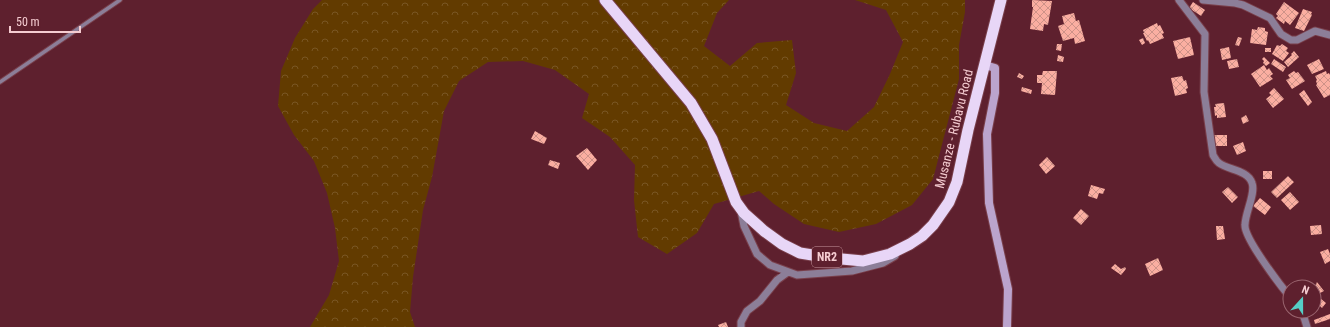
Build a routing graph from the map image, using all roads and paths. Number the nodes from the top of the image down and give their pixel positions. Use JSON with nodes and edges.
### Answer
{"nodes":[{"id":1,"x":120,"y":0,"type":"edge"},
{"id":2,"x":600,"y":0,"type":"edge"},
{"id":3,"x":1001,"y":0,"type":"edge"},
{"id":4,"x":1179,"y":0,"type":"edge"},
{"id":5,"x":1203,"y":0,"type":"edge"},
{"id":6,"x":608,"y":3,"type":"edge"},
{"id":7,"x":1330,"y":35,"type":"edge"},
{"id":8,"x":985,"y":65,"type":"junction"},
{"id":9,"x":0,"y":82,"type":"edge"},
{"id":10,"x":740,"y":207,"type":"junction"},
{"id":11,"x":922,"y":236,"type":"junction"},
{"id":12,"x":788,"y":272,"type":"junction"},
{"id":13,"x":1282,"y":288,"type":"edge"},
{"id":14,"x":741,"y":327,"type":"edge"},
{"id":15,"x":1007,"y":327,"type":"edge"}],
"edges":[{"from":1,"to":9,"type":"lane"},
{"from":2,"to":6,"type":"lane"},
{"from":3,"to":8,"type":"highway","name":"Musanze - Rubavu Road","number":"NR2"},
{"from":4,"to":13,"type":"street"},
{"from":5,"to":7,"type":"street"},
{"from":6,"to":10,"type":"highway","name":"Musanze - Rubavu Road","number":"NR2"},
{"from":8,"to":11,"type":"highway","name":"Musanze - Rubavu Road","number":"NR2"},
{"from":8,"to":15,"type":"main road"},
{"from":10,"to":11,"type":"highway","name":"Musanze - Rubavu Road","number":"NR2"},
{"from":10,"to":12,"type":"street"},
{"from":11,"to":12,"type":"street"},
{"from":12,"to":14,"type":"street"}]}
